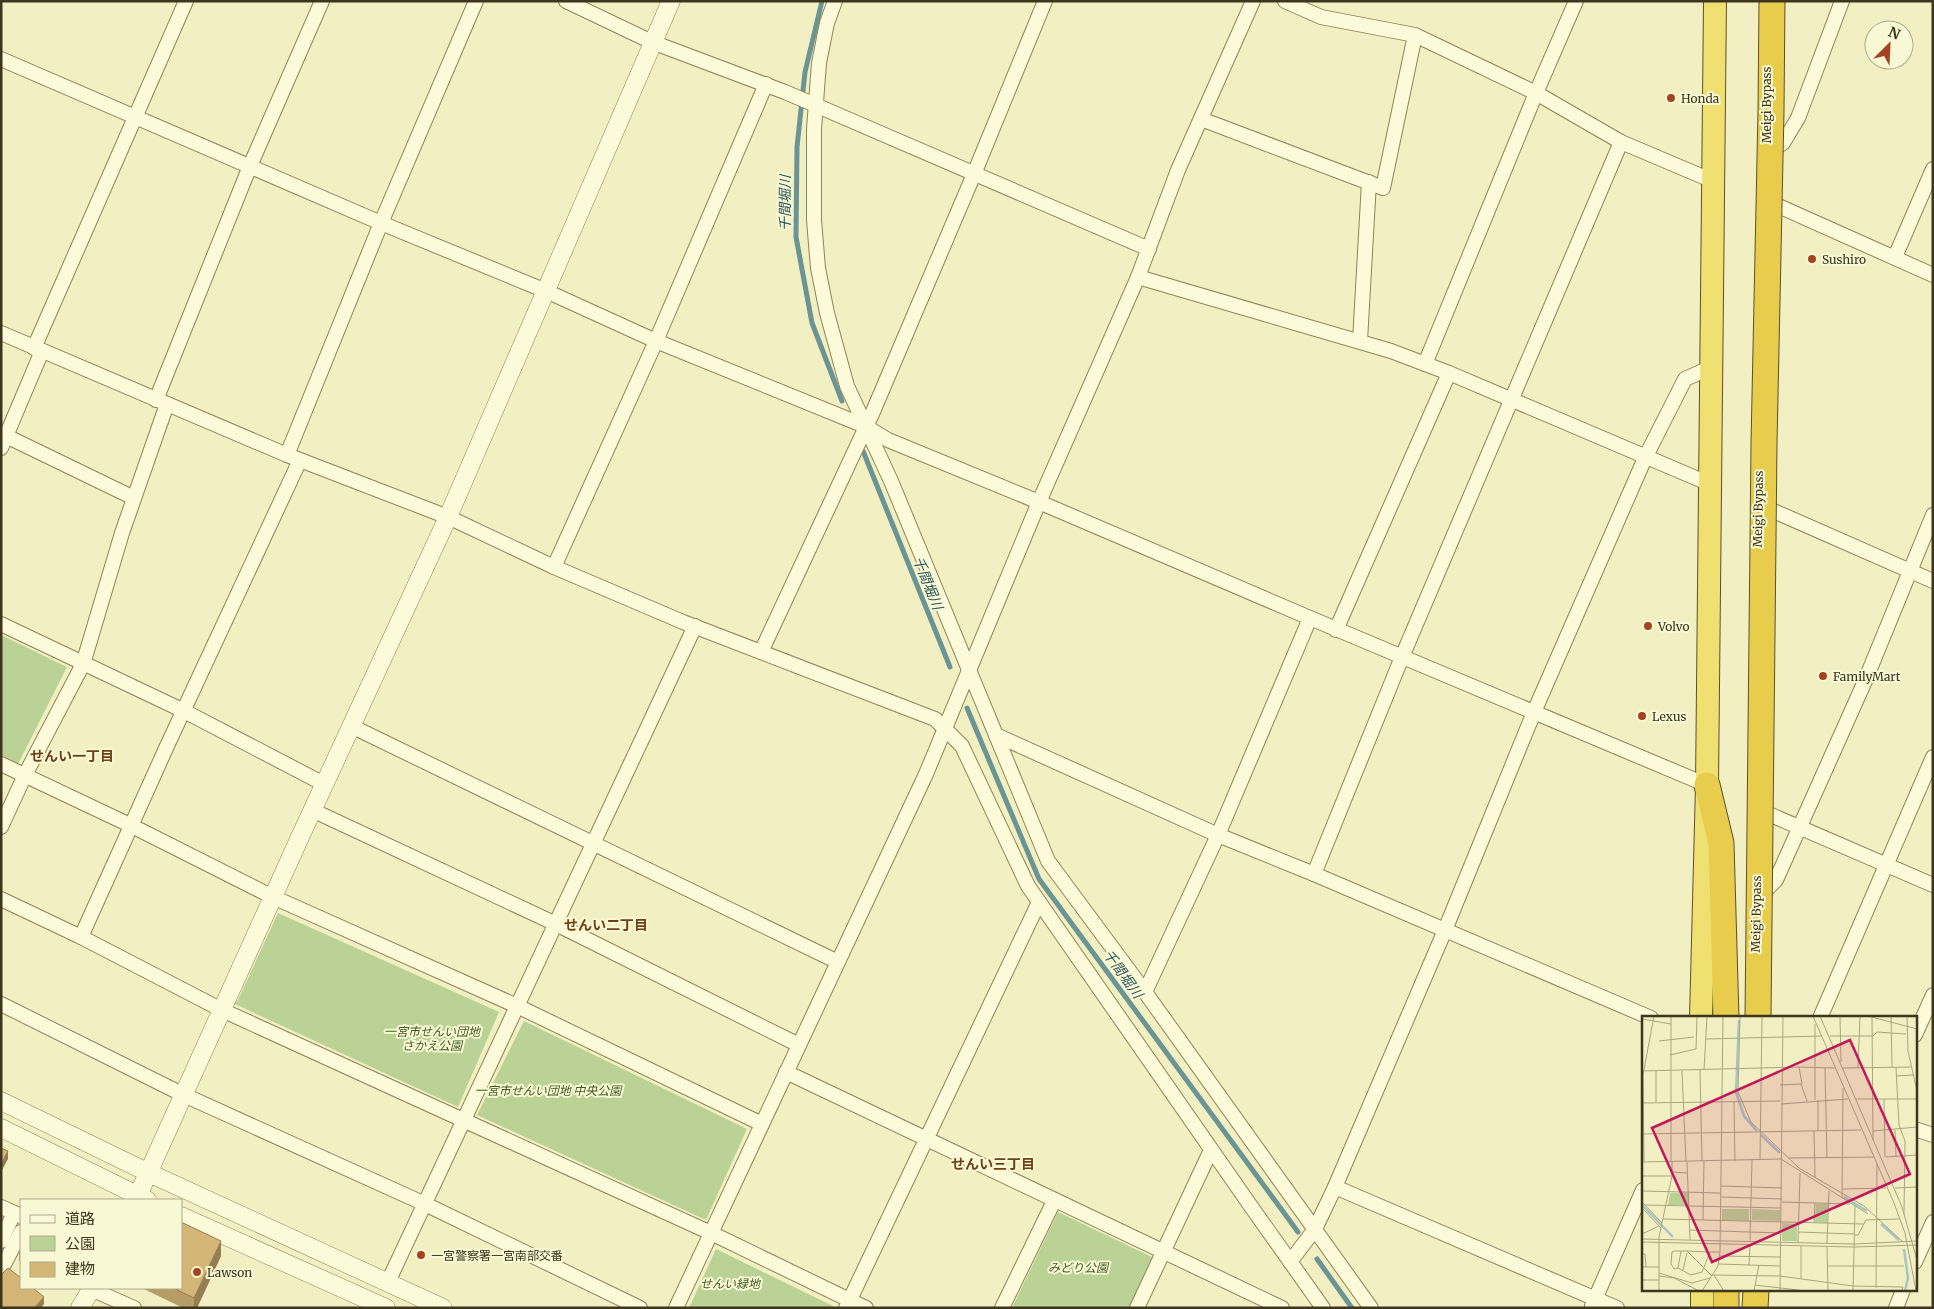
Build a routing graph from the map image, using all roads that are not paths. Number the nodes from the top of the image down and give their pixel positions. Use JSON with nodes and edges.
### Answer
{"nodes":[{"id":1,"x":186,"y":1,"type":"edge"},
{"id":2,"x":322,"y":1,"type":"edge"},
{"id":3,"x":476,"y":1,"type":"edge"},
{"id":4,"x":566,"y":1,"type":"edge"},
{"id":5,"x":671,"y":1,"type":"edge"},
{"id":6,"x":835,"y":1,"type":"edge"},
{"id":7,"x":1045,"y":1,"type":"edge"},
{"id":8,"x":1252,"y":1,"type":"edge"},
{"id":9,"x":1284,"y":1,"type":"edge"},
{"id":10,"x":1576,"y":1,"type":"edge"},
{"id":11,"x":1715,"y":1,"type":"edge"},
{"id":12,"x":1767,"y":1,"type":"edge"},
{"id":13,"x":1772,"y":1,"type":"edge"},
{"id":14,"x":1842,"y":1,"type":"edge"},
{"id":15,"x":1415,"y":35,"type":"junction"},
{"id":16,"x":652,"y":42,"type":"junction"},
{"id":17,"x":1,"y":59,"type":"edge"},
{"id":18,"x":766,"y":84,"type":"junction"},
{"id":19,"x":1536,"y":93,"type":"junction"},
{"id":20,"x":813,"y":104,"type":"junction"},
{"id":21,"x":135,"y":116,"type":"junction"},
{"id":22,"x":1201,"y":119,"type":"junction"},
{"id":23,"x":1621,"y":142,"type":"junction"},
{"id":24,"x":1766,"y":153,"type":"junction"},
{"id":25,"x":250,"y":166,"type":"junction"},
{"id":26,"x":1933,"y":169,"type":"edge"},
{"id":27,"x":974,"y":174,"type":"junction"},
{"id":28,"x":1713,"y":181,"type":"junction"},
{"id":29,"x":1369,"y":182,"type":"junction"},
{"id":30,"x":1765,"y":200,"type":"junction"},
{"id":31,"x":381,"y":224,"type":"junction"},
{"id":32,"x":1149,"y":249,"type":"junction"},
{"id":33,"x":1895,"y":257,"type":"junction"},
{"id":34,"x":1933,"y":275,"type":"edge"},
{"id":35,"x":1138,"y":277,"type":"junction"},
{"id":36,"x":546,"y":291,"type":"junction"},
{"id":37,"x":1,"y":333,"type":"edge"},
{"id":38,"x":1360,"y":341,"type":"junction"},
{"id":39,"x":656,"y":342,"type":"junction"},
{"id":40,"x":38,"y":349,"type":"junction"},
{"id":41,"x":1425,"y":364,"type":"junction"},
{"id":42,"x":1712,"y":367,"type":"junction"},
{"id":43,"x":1449,"y":373,"type":"junction"},
{"id":44,"x":1511,"y":400,"type":"junction"},
{"id":45,"x":161,"y":402,"type":"junction"},
{"id":46,"x":865,"y":426,"type":"junction"},
{"id":47,"x":4,"y":442,"type":"edge"},
{"id":48,"x":294,"y":458,"type":"junction"},
{"id":49,"x":1645,"y":458,"type":"junction"},
{"id":50,"x":1710,"y":484,"type":"junction"},
{"id":51,"x":134,"y":498,"type":"junction"},
{"id":52,"x":1039,"y":502,"type":"junction"},
{"id":53,"x":1757,"y":504,"type":"junction"},
{"id":54,"x":1933,"y":515,"type":"edge"},
{"id":55,"x":448,"y":518,"type":"junction"},
{"id":56,"x":554,"y":567,"type":"junction"},
{"id":57,"x":1910,"y":572,"type":"junction"},
{"id":58,"x":1933,"y":582,"type":"edge"},
{"id":59,"x":1310,"y":618,"type":"junction"},
{"id":60,"x":1,"y":624,"type":"edge"},
{"id":61,"x":694,"y":626,"type":"junction"},
{"id":62,"x":1336,"y":630,"type":"junction"},
{"id":63,"x":761,"y":652,"type":"junction"},
{"id":64,"x":1402,"y":658,"type":"junction"},
{"id":65,"x":83,"y":664,"type":"junction"},
{"id":66,"x":968,"y":669,"type":"junction"},
{"id":67,"x":184,"y":711,"type":"junction"},
{"id":68,"x":1534,"y":712,"type":"junction"},
{"id":69,"x":351,"y":726,"type":"junction"},
{"id":70,"x":944,"y":729,"type":"junction"},
{"id":71,"x":996,"y":736,"type":"junction"},
{"id":72,"x":1933,"y":757,"type":"edge"},
{"id":73,"x":1,"y":764,"type":"edge"},
{"id":74,"x":25,"y":776,"type":"junction"},
{"id":75,"x":324,"y":784,"type":"junction"},
{"id":76,"x":1707,"y":785,"type":"junction"},
{"id":77,"x":1757,"y":809,"type":"junction"},
{"id":78,"x":312,"y":810,"type":"junction"},
{"id":79,"x":132,"y":826,"type":"junction"},
{"id":80,"x":1,"y":827,"type":"edge"},
{"id":81,"x":1798,"y":827,"type":"junction"},
{"id":82,"x":1218,"y":836,"type":"junction"},
{"id":83,"x":593,"y":844,"type":"junction"},
{"id":84,"x":1887,"y":865,"type":"junction"},
{"id":85,"x":1314,"y":874,"type":"junction"},
{"id":86,"x":1933,"y":885,"type":"edge"},
{"id":87,"x":273,"y":897,"type":"junction"},
{"id":88,"x":1,"y":899,"type":"edge"},
{"id":89,"x":1756,"y":899,"type":"junction"},
{"id":90,"x":1040,"y":902,"type":"junction"},
{"id":91,"x":556,"y":924,"type":"junction"},
{"id":92,"x":1446,"y":930,"type":"junction"},
{"id":93,"x":81,"y":937,"type":"junction"},
{"id":94,"x":838,"y":962,"type":"junction"},
{"id":95,"x":1145,"y":992,"type":"junction"},
{"id":96,"x":1933,"y":995,"type":"edge"},
{"id":97,"x":1,"y":1004,"type":"edge"},
{"id":98,"x":517,"y":1006,"type":"junction"},
{"id":99,"x":222,"y":1010,"type":"junction"},
{"id":100,"x":1726,"y":1014,"type":"edge"},
{"id":101,"x":1646,"y":1016,"type":"edge"},
{"id":102,"x":1702,"y":1016,"type":"edge"},
{"id":103,"x":1754,"y":1016,"type":"edge"},
{"id":104,"x":1758,"y":1016,"type":"edge"},
{"id":105,"x":1821,"y":1016,"type":"edge"},
{"id":106,"x":1916,"y":1033,"type":"edge"},
{"id":107,"x":799,"y":1045,"type":"junction"},
{"id":108,"x":786,"y":1072,"type":"junction"},
{"id":109,"x":184,"y":1095,"type":"junction"},
{"id":110,"x":1,"y":1101,"type":"edge"},
{"id":111,"x":464,"y":1121,"type":"junction"},
{"id":112,"x":762,"y":1124,"type":"junction"},
{"id":113,"x":1,"y":1128,"type":"edge"},
{"id":114,"x":1916,"y":1129,"type":"edge"},
{"id":115,"x":1933,"y":1135,"type":"edge"},
{"id":116,"x":926,"y":1140,"type":"junction"},
{"id":117,"x":1212,"y":1150,"type":"junction"},
{"id":118,"x":149,"y":1173,"type":"junction"},
{"id":119,"x":1335,"y":1187,"type":"junction"},
{"id":120,"x":1642,"y":1192,"type":"edge"},
{"id":121,"x":140,"y":1199,"type":"edge"},
{"id":122,"x":1054,"y":1201,"type":"junction"},
{"id":123,"x":425,"y":1204,"type":"junction"},
{"id":124,"x":1,"y":1207,"type":"edge"},
{"id":125,"x":18,"y":1215,"type":"edge"},
{"id":126,"x":182,"y":1216,"type":"edge"},
{"id":127,"x":1933,"y":1222,"type":"edge"},
{"id":128,"x":1315,"y":1229,"type":"junction"},
{"id":129,"x":711,"y":1233,"type":"junction"},
{"id":130,"x":20,"y":1234,"type":"edge"},
{"id":131,"x":1,"y":1241,"type":"edge"},
{"id":132,"x":1164,"y":1252,"type":"junction"},
{"id":133,"x":1916,"y":1260,"type":"edge"},
{"id":134,"x":1290,"y":1262,"type":"junction"},
{"id":135,"x":1,"y":1270,"type":"edge"},
{"id":136,"x":388,"y":1282,"type":"junction"},
{"id":137,"x":90,"y":1289,"type":"edge"},
{"id":138,"x":93,"y":1289,"type":"edge"},
{"id":139,"x":1702,"y":1292,"type":"edge"},
{"id":140,"x":1726,"y":1292,"type":"edge"},
{"id":141,"x":1750,"y":1292,"type":"edge"},
{"id":142,"x":1756,"y":1292,"type":"edge"},
{"id":143,"x":1902,"y":1292,"type":"edge"},
{"id":144,"x":1593,"y":1303,"type":"edge"},
{"id":145,"x":848,"y":1304,"type":"edge"},
{"id":146,"x":380,"y":1306,"type":"edge"},
{"id":147,"x":80,"y":1308,"type":"edge"},
{"id":148,"x":134,"y":1308,"type":"edge"},
{"id":149,"x":443,"y":1308,"type":"edge"},
{"id":150,"x":640,"y":1308,"type":"edge"},
{"id":151,"x":676,"y":1308,"type":"edge"},
{"id":152,"x":866,"y":1308,"type":"edge"},
{"id":153,"x":1002,"y":1308,"type":"edge"},
{"id":154,"x":1137,"y":1308,"type":"edge"},
{"id":155,"x":1282,"y":1308,"type":"edge"},
{"id":156,"x":1323,"y":1308,"type":"edge"},
{"id":157,"x":1371,"y":1308,"type":"edge"},
{"id":158,"x":1617,"y":1308,"type":"edge"},
{"id":159,"x":1702,"y":1308,"type":"edge"},
{"id":160,"x":1726,"y":1308,"type":"edge"},
{"id":161,"x":1750,"y":1308,"type":"edge"},
{"id":162,"x":1755,"y":1308,"type":"edge"},
{"id":163,"x":1896,"y":1308,"type":"edge"}],
"edges":[{"from":1,"to":21,"type":"street"},
{"from":2,"to":25,"type":"street"},
{"from":3,"to":31,"type":"street"},
{"from":4,"to":16,"type":"street"},
{"from":5,"to":16,"type":"street"},
{"from":6,"to":20,"type":"street"},
{"from":7,"to":27,"type":"street"},
{"from":8,"to":22,"type":"street"},
{"from":9,"to":15,"type":"street"},
{"from":10,"to":19,"type":"street"},
{"from":11,"to":28,"type":"highway"},
{"from":12,"to":24,"type":"highway","name":"Meigi Bypass"},
{"from":13,"to":104,"type":"highway","bridge":true},
{"from":14,"to":24,"type":"street"},
{"from":15,"to":19,"type":"street"},
{"from":15,"to":29,"type":"street"},
{"from":16,"to":18,"type":"street"},
{"from":16,"to":36,"type":"street"},
{"from":17,"to":21,"type":"street"},
{"from":18,"to":20,"type":"street"},
{"from":18,"to":39,"type":"street"},
{"from":19,"to":23,"type":"street"},
{"from":19,"to":41,"type":"street"},
{"from":20,"to":27,"type":"street"},
{"from":20,"to":46,"type":"street"},
{"from":21,"to":25,"type":"street"},
{"from":21,"to":40,"type":"street"},
{"from":22,"to":29,"type":"street"},
{"from":22,"to":32,"type":"street"},
{"from":23,"to":28,"type":"street"},
{"from":23,"to":44,"type":"street"},
{"from":24,"to":30,"type":"highway","name":"Meigi Bypass"},
{"from":25,"to":31,"type":"street"},
{"from":25,"to":45,"type":"street"},
{"from":26,"to":33,"type":"street"},
{"from":27,"to":32,"type":"street"},
{"from":27,"to":46,"type":"street"},
{"from":28,"to":42,"type":"highway"},
{"from":29,"to":38,"type":"street"},
{"from":30,"to":33,"type":"street"},
{"from":30,"to":53,"type":"highway","name":"Meigi Bypass"},
{"from":31,"to":36,"type":"street"},
{"from":31,"to":48,"type":"street"},
{"from":32,"to":35,"type":"street"},
{"from":33,"to":34,"type":"street"},
{"from":35,"to":38,"type":"street"},
{"from":35,"to":52,"type":"street"},
{"from":36,"to":39,"type":"street"},
{"from":36,"to":55,"type":"street"},
{"from":37,"to":40,"type":"street"},
{"from":38,"to":41,"type":"street"},
{"from":39,"to":46,"type":"street"},
{"from":39,"to":56,"type":"street"},
{"from":40,"to":45,"type":"street"},
{"from":40,"to":47,"type":"street"},
{"from":41,"to":43,"type":"street"},
{"from":42,"to":49,"type":"street"},
{"from":42,"to":50,"type":"highway"},
{"from":43,"to":44,"type":"street"},
{"from":43,"to":62,"type":"street"},
{"from":44,"to":49,"type":"street"},
{"from":44,"to":64,"type":"street"},
{"from":45,"to":48,"type":"street"},
{"from":45,"to":51,"type":"street"},
{"from":46,"to":52,"type":"street"},
{"from":46,"to":63,"type":"street"},
{"from":46,"to":66,"type":"street"},
{"from":47,"to":51,"type":"street"},
{"from":48,"to":55,"type":"street"},
{"from":48,"to":67,"type":"street"},
{"from":49,"to":50,"type":"street"},
{"from":49,"to":68,"type":"street"},
{"from":50,"to":76,"type":"highway"},
{"from":51,"to":65,"type":"street"},
{"from":52,"to":59,"type":"street"},
{"from":52,"to":66,"type":"street"},
{"from":53,"to":57,"type":"street"},
{"from":53,"to":77,"type":"highway","name":"Meigi Bypass"},
{"from":54,"to":57,"type":"street"},
{"from":55,"to":56,"type":"street"},
{"from":55,"to":69,"type":"street"},
{"from":56,"to":61,"type":"street"},
{"from":57,"to":58,"type":"street"},
{"from":57,"to":81,"type":"street"},
{"from":59,"to":62,"type":"street"},
{"from":59,"to":82,"type":"street"},
{"from":60,"to":65,"type":"street"},
{"from":61,"to":63,"type":"street"},
{"from":61,"to":83,"type":"street"},
{"from":62,"to":64,"type":"street"},
{"from":63,"to":70,"type":"street"},
{"from":64,"to":68,"type":"street"},
{"from":64,"to":85,"type":"street"},
{"from":65,"to":67,"type":"street"},
{"from":65,"to":74,"type":"street"},
{"from":66,"to":70,"type":"street"},
{"from":66,"to":71,"type":"street"},
{"from":67,"to":75,"type":"street"},
{"from":67,"to":79,"type":"street"},
{"from":68,"to":76,"type":"street"},
{"from":68,"to":92,"type":"street"},
{"from":69,"to":75,"type":"street"},
{"from":69,"to":83,"type":"street"},
{"from":70,"to":90,"type":"street"},
{"from":70,"to":94,"type":"street"},
{"from":71,"to":82,"type":"street"},
{"from":71,"to":95,"type":"street"},
{"from":72,"to":84,"type":"street"},
{"from":73,"to":74,"type":"street"},
{"from":74,"to":79,"type":"street"},
{"from":74,"to":80,"type":"street"},
{"from":75,"to":78,"type":"street"},
{"from":76,"to":100,"type":"highway"},
{"from":76,"to":102,"type":"highway"},
{"from":77,"to":81,"type":"street"},
{"from":77,"to":89,"type":"highway","name":"Meigi Bypass"},
{"from":78,"to":87,"type":"street"},
{"from":78,"to":91,"type":"street"},
{"from":79,"to":87,"type":"street"},
{"from":79,"to":93,"type":"street"},
{"from":81,"to":84,"type":"street"},
{"from":81,"to":89,"type":"street"},
{"from":82,"to":85,"type":"street"},
{"from":82,"to":95,"type":"street"},
{"from":83,"to":91,"type":"street"},
{"from":83,"to":94,"type":"street"},
{"from":84,"to":86,"type":"street"},
{"from":84,"to":105,"type":"street"},
{"from":85,"to":92,"type":"street"},
{"from":87,"to":98,"type":"street"},
{"from":87,"to":99,"type":"street"},
{"from":88,"to":93,"type":"street"},
{"from":89,"to":103,"type":"highway","name":"Meigi Bypass"},
{"from":90,"to":116,"type":"street"},
{"from":90,"to":117,"type":"street"},
{"from":91,"to":98,"type":"street"},
{"from":91,"to":107,"type":"street"},
{"from":92,"to":101,"type":"street"},
{"from":92,"to":119,"type":"street"},
{"from":93,"to":99,"type":"street"},
{"from":94,"to":107,"type":"street"},
{"from":95,"to":128,"type":"street"},
{"from":96,"to":106,"type":"street"},
{"from":97,"to":109,"type":"street"},
{"from":98,"to":111,"type":"street"},
{"from":98,"to":112,"type":"street"},
{"from":99,"to":109,"type":"street"},
{"from":99,"to":111,"type":"street"},
{"from":107,"to":108,"type":"street"},
{"from":108,"to":112,"type":"street"},
{"from":108,"to":116,"type":"street"},
{"from":109,"to":118,"type":"street"},
{"from":109,"to":123,"type":"street"},
{"from":110,"to":118,"type":"street"},
{"from":111,"to":123,"type":"street"},
{"from":111,"to":129,"type":"street"},
{"from":112,"to":129,"type":"street"},
{"from":113,"to":121,"type":"street"},
{"from":114,"to":115,"type":"street"},
{"from":116,"to":122,"type":"street"},
{"from":116,"to":145,"type":"street"},
{"from":117,"to":132,"type":"street"},
{"from":117,"to":134,"type":"street"},
{"from":118,"to":121,"type":"street"},
{"from":118,"to":136,"type":"street"},
{"from":119,"to":128,"type":"street"},
{"from":119,"to":144,"type":"street"},
{"from":120,"to":144,"type":"street"},
{"from":122,"to":132,"type":"street"},
{"from":122,"to":153,"type":"street"},
{"from":123,"to":136,"type":"street"},
{"from":123,"to":150,"type":"street"},
{"from":124,"to":125,"type":"street"},
{"from":125,"to":131,"type":"street"},
{"from":126,"to":146,"type":"street"},
{"from":127,"to":133,"type":"street"},
{"from":128,"to":134,"type":"street"},
{"from":128,"to":157,"type":"street"},
{"from":129,"to":145,"type":"street"},
{"from":129,"to":151,"type":"street"},
{"from":130,"to":135,"type":"street"},
{"from":132,"to":154,"type":"street"},
{"from":132,"to":155,"type":"street"},
{"from":134,"to":156,"type":"street"},
{"from":136,"to":149,"type":"street"},
{"from":137,"to":147,"type":"street"},
{"from":138,"to":148,"type":"street"},
{"from":139,"to":159,"type":"highway"},
{"from":140,"to":160,"type":"highway"},
{"from":141,"to":161,"type":"highway"},
{"from":142,"to":162,"type":"highway"},
{"from":143,"to":163,"type":"street"},
{"from":144,"to":158,"type":"street"},
{"from":145,"to":152,"type":"street"}]}
